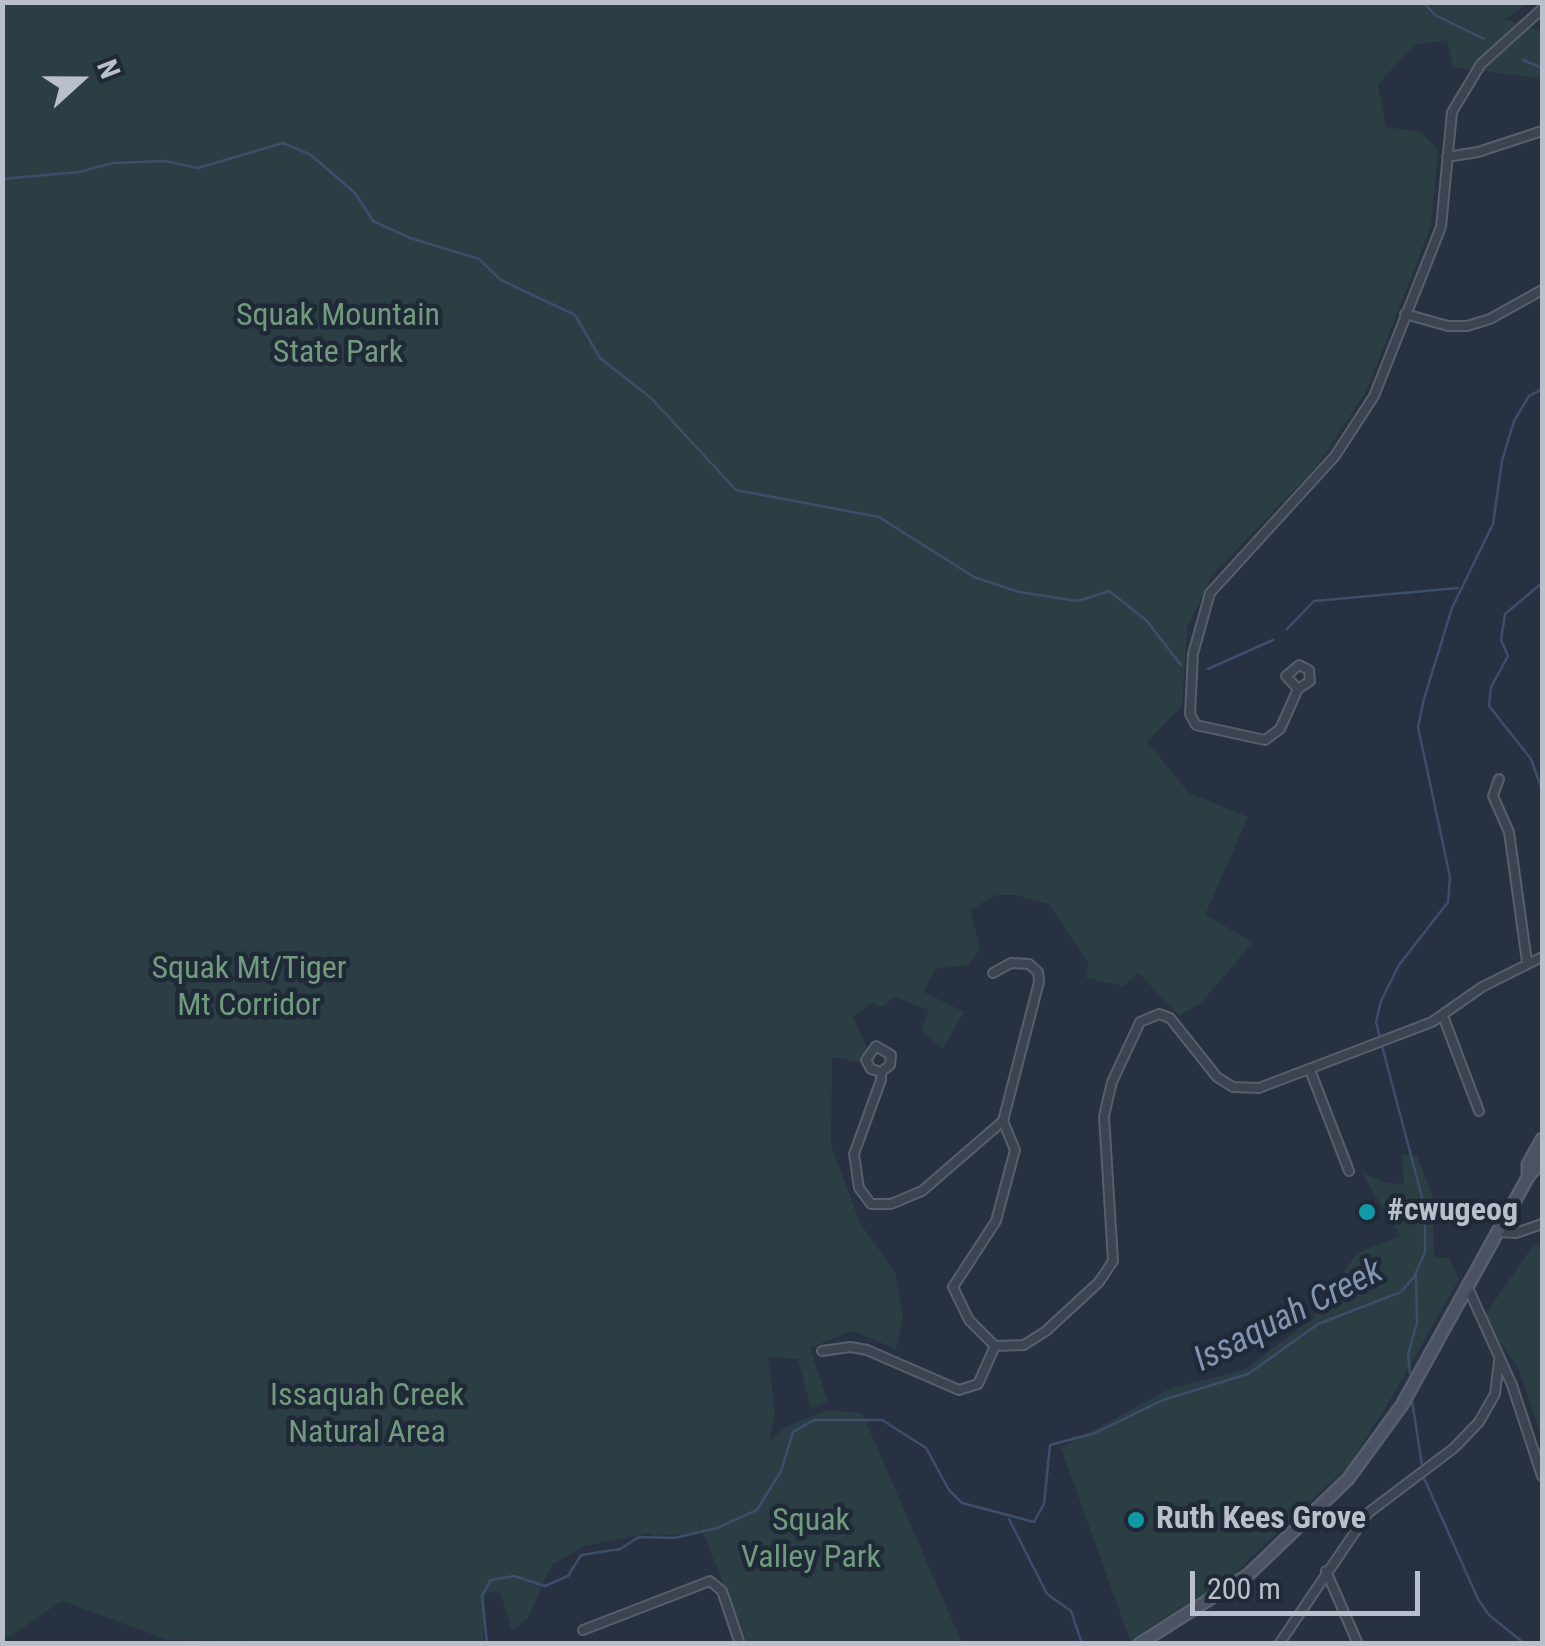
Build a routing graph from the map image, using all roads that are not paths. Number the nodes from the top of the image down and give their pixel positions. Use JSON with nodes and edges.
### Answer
{"nodes":[{"id":1,"x":1542,"y":9,"type":"edge"},
{"id":2,"x":1542,"y":131,"type":"edge"},
{"id":3,"x":1447,"y":157,"type":"junction"},
{"id":4,"x":1542,"y":290,"type":"edge"},
{"id":5,"x":1405,"y":314,"type":"junction"},
{"id":6,"x":1298,"y":689,"type":"dead end"},
{"id":7,"x":1498,"y":778,"type":"dead end"},
{"id":8,"x":1542,"y":957,"type":"edge"},
{"id":9,"x":1528,"y":962,"type":"junction"},
{"id":10,"x":993,"y":973,"type":"dead end"},
{"id":11,"x":1443,"y":1016,"type":"junction"},
{"id":12,"x":1310,"y":1070,"type":"junction"},
{"id":13,"x":881,"y":1072,"type":"dead end"},
{"id":14,"x":1479,"y":1111,"type":"dead end"},
{"id":15,"x":1003,"y":1122,"type":"junction"},
{"id":16,"x":1542,"y":1139,"type":"edge"},
{"id":17,"x":1542,"y":1160,"type":"edge"},
{"id":18,"x":1349,"y":1171,"type":"dead end"},
{"id":19,"x":1528,"y":1177,"type":"junction"},
{"id":20,"x":1542,"y":1224,"type":"edge"},
{"id":21,"x":1498,"y":1232,"type":"junction"},
{"id":22,"x":1468,"y":1288,"type":"junction"},
{"id":23,"x":995,"y":1346,"type":"junction"},
{"id":24,"x":822,"y":1352,"type":"dead end"},
{"id":25,"x":1499,"y":1361,"type":"junction"},
{"id":26,"x":1542,"y":1476,"type":"edge"},
{"id":27,"x":1326,"y":1571,"type":"junction"},
{"id":28,"x":583,"y":1630,"type":"dead end"},
{"id":29,"x":740,"y":1644,"type":"edge"},
{"id":30,"x":1139,"y":1644,"type":"edge"},
{"id":31,"x":1279,"y":1644,"type":"edge"},
{"id":32,"x":1358,"y":1644,"type":"edge"}],
"edges":[{"from":1,"to":3,"type":"street"},
{"from":2,"to":3,"type":"street"},
{"from":3,"to":5,"type":"street"},
{"from":4,"to":5,"type":"street"},
{"from":5,"to":6,"type":"street"},
{"from":7,"to":9,"type":"street"},
{"from":8,"to":9,"type":"street"},
{"from":9,"to":11,"type":"street"},
{"from":10,"to":15,"type":"street"},
{"from":11,"to":12,"type":"street"},
{"from":11,"to":14,"type":"street"},
{"from":12,"to":18,"type":"street"},
{"from":12,"to":23,"type":"street"},
{"from":13,"to":15,"type":"street"},
{"from":15,"to":23,"type":"street"},
{"from":16,"to":19,"type":"main road"},
{"from":17,"to":19,"type":"main road"},
{"from":19,"to":21,"type":"main road"},
{"from":20,"to":21,"type":"street"},
{"from":21,"to":22,"type":"main road"},
{"from":22,"to":25,"type":"street"},
{"from":22,"to":30,"type":"main road"},
{"from":23,"to":24,"type":"street"},
{"from":25,"to":26,"type":"street"},
{"from":25,"to":27,"type":"street"},
{"from":27,"to":31,"type":"street"},
{"from":27,"to":32,"type":"street"},
{"from":28,"to":29,"type":"street"}]}
